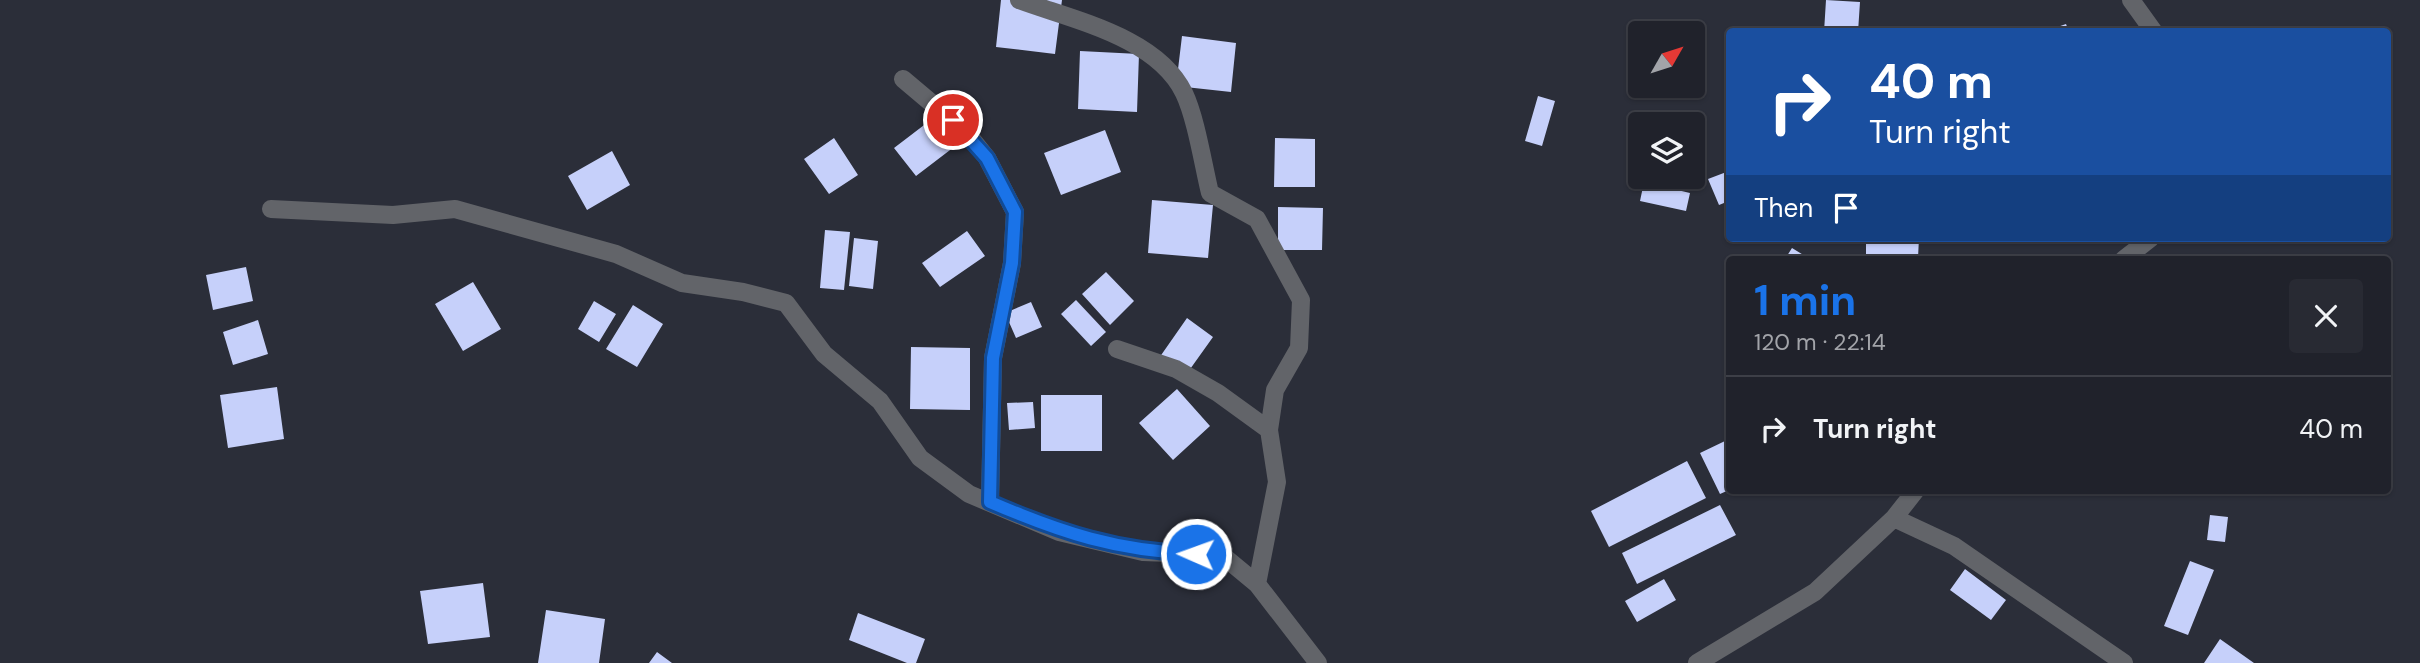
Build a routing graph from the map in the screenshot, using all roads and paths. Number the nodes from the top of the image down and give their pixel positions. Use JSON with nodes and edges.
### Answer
{"nodes":[{"id":1,"x":1018,"y":0,"type":"edge"},
{"id":2,"x":2131,"y":0,"type":"edge"},
{"id":3,"x":2151,"y":28,"type":"edge"},
{"id":4,"x":904,"y":79,"type":"dead end"},
{"id":5,"x":271,"y":209,"type":"dead end"},
{"id":6,"x":2146,"y":242,"type":"edge"},
{"id":7,"x":2128,"y":256,"type":"edge"},
{"id":8,"x":1117,"y":349,"type":"dead end"},
{"id":9,"x":1269,"y":429,"type":"junction"},
{"id":10,"x":1913,"y":494,"type":"edge"},
{"id":11,"x":990,"y":502,"type":"junction"},
{"id":12,"x":1894,"y":518,"type":"junction"},
{"id":13,"x":1257,"y":584,"type":"junction"},
{"id":14,"x":1318,"y":663,"type":"edge"},
{"id":15,"x":1696,"y":663,"type":"edge"},
{"id":16,"x":2123,"y":663,"type":"edge"}],
"edges":[{"from":1,"to":9,"type":"street"},
{"from":2,"to":3,"type":"street"},
{"from":4,"to":11,"type":"street"},
{"from":5,"to":11,"type":"street"},
{"from":6,"to":7,"type":"street"},
{"from":8,"to":9,"type":"street"},
{"from":9,"to":13,"type":"street"},
{"from":10,"to":12,"type":"street"},
{"from":11,"to":13,"type":"street"},
{"from":12,"to":15,"type":"street"},
{"from":12,"to":16,"type":"street"},
{"from":13,"to":14,"type":"street"}]}
